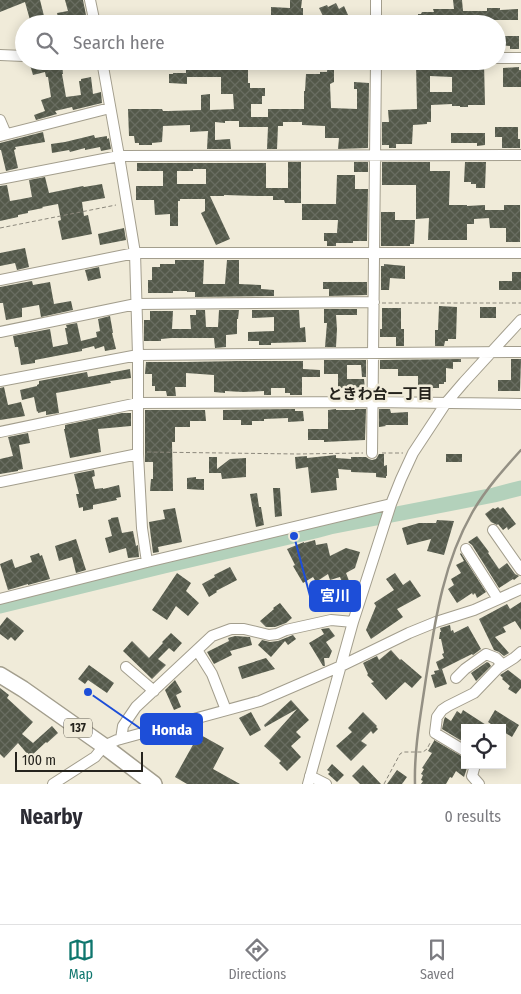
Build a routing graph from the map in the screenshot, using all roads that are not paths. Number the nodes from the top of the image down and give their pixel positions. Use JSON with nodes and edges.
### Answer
{"nodes":[{"id":1,"x":90,"y":0,"type":"edge"},
{"id":2,"x":376,"y":0,"type":"edge"},
{"id":3,"x":93,"y":15,"type":"edge"},
{"id":4,"x":376,"y":15,"type":"edge"},
{"id":5,"x":0,"y":55,"type":"edge"},
{"id":6,"x":15,"y":56,"type":"edge"},
{"id":7,"x":506,"y":58,"type":"edge"},
{"id":8,"x":521,"y":58,"type":"edge"},
{"id":9,"x":104,"y":70,"type":"edge"},
{"id":10,"x":376,"y":70,"type":"edge"},
{"id":11,"x":110,"y":108,"type":"junction"},
{"id":12,"x":0,"y":120,"type":"edge"},
{"id":13,"x":3,"y":135,"type":"edge"},
{"id":14,"x":375,"y":154,"type":"junction"},
{"id":15,"x":521,"y":155,"type":"edge"},
{"id":16,"x":119,"y":156,"type":"junction"},
{"id":17,"x":0,"y":179,"type":"edge"},
{"id":18,"x":135,"y":253,"type":"junction"},
{"id":19,"x":374,"y":253,"type":"junction"},
{"id":20,"x":521,"y":253,"type":"edge"},
{"id":21,"x":0,"y":280,"type":"edge"},
{"id":22,"x":374,"y":302,"type":"junction"},
{"id":23,"x":136,"y":304,"type":"junction"},
{"id":24,"x":521,"y":320,"type":"edge"},
{"id":25,"x":0,"y":332,"type":"edge"},
{"id":26,"x":492,"y":352,"type":"junction"},
{"id":27,"x":521,"y":352,"type":"edge"},
{"id":28,"x":373,"y":353,"type":"junction"},
{"id":29,"x":138,"y":354,"type":"junction"},
{"id":30,"x":0,"y":381,"type":"edge"},
{"id":31,"x":372,"y":402,"type":"junction"},
{"id":32,"x":138,"y":403,"type":"junction"},
{"id":33,"x":446,"y":403,"type":"junction"},
{"id":34,"x":521,"y":404,"type":"edge"},
{"id":35,"x":0,"y":432,"type":"edge"},
{"id":36,"x":138,"y":453,"type":"junction"},
{"id":37,"x":372,"y":453,"type":"road end"},
{"id":38,"x":0,"y":482,"type":"edge"},
{"id":39,"x":390,"y":507,"type":"junction"},
{"id":40,"x":493,"y":530,"type":"dead end"},
{"id":41,"x":466,"y":549,"type":"dead end"},
{"id":42,"x":147,"y":562,"type":"junction"},
{"id":43,"x":521,"y":570,"type":"edge"},
{"id":44,"x":521,"y":589,"type":"edge"},
{"id":45,"x":0,"y":599,"type":"edge"},
{"id":46,"x":498,"y":599,"type":"junction"},
{"id":47,"x":353,"y":622,"type":"junction"},
{"id":48,"x":197,"y":650,"type":"junction"},
{"id":49,"x":521,"y":652,"type":"edge"},
{"id":50,"x":503,"y":665,"type":"junction"},
{"id":51,"x":341,"y":666,"type":"junction"},
{"id":52,"x":126,"y":667,"type":"dead end"},
{"id":53,"x":0,"y":675,"type":"edge"},
{"id":54,"x":456,"y":678,"type":"dead end"},
{"id":55,"x":154,"y":691,"type":"junction"},
{"id":56,"x":226,"y":710,"type":"junction"},
{"id":57,"x":121,"y":739,"type":"junction"},
{"id":58,"x":104,"y":746,"type":"junction"},
{"id":59,"x":461,"y":749,"type":"edge"},
{"id":60,"x":474,"y":769,"type":"edge"},
{"id":61,"x":309,"y":780,"type":"edge"},
{"id":62,"x":53,"y":784,"type":"edge"},
{"id":63,"x":152,"y":784,"type":"edge"},
{"id":64,"x":326,"y":784,"type":"edge"},
{"id":65,"x":479,"y":784,"type":"edge"}],
"edges":[{"from":1,"to":3,"type":"street"},
{"from":2,"to":4,"type":"street"},
{"from":5,"to":6,"type":"street"},
{"from":7,"to":8,"type":"street"},
{"from":9,"to":11,"type":"street"},
{"from":10,"to":14,"type":"street"},
{"from":11,"to":13,"type":"street"},
{"from":11,"to":16,"type":"street"},
{"from":12,"to":13,"type":"street"},
{"from":14,"to":15,"type":"street"},
{"from":14,"to":16,"type":"street"},
{"from":14,"to":19,"type":"street"},
{"from":16,"to":17,"type":"street"},
{"from":16,"to":18,"type":"street"},
{"from":18,"to":19,"type":"street"},
{"from":18,"to":21,"type":"street"},
{"from":18,"to":23,"type":"street"},
{"from":19,"to":20,"type":"street"},
{"from":19,"to":22,"type":"street"},
{"from":22,"to":23,"type":"street"},
{"from":22,"to":28,"type":"street"},
{"from":23,"to":25,"type":"street"},
{"from":23,"to":29,"type":"street"},
{"from":24,"to":26,"type":"street"},
{"from":26,"to":27,"type":"street"},
{"from":26,"to":28,"type":"street"},
{"from":26,"to":33,"type":"street"},
{"from":28,"to":29,"type":"street"},
{"from":28,"to":31,"type":"street"},
{"from":29,"to":30,"type":"street"},
{"from":29,"to":32,"type":"street"},
{"from":31,"to":32,"type":"street"},
{"from":31,"to":33,"type":"street"},
{"from":31,"to":37,"type":"street"},
{"from":32,"to":35,"type":"street"},
{"from":32,"to":36,"type":"street"},
{"from":33,"to":34,"type":"street"},
{"from":33,"to":39,"type":"street"},
{"from":36,"to":38,"type":"street"},
{"from":36,"to":42,"type":"street"},
{"from":39,"to":42,"type":"street"},
{"from":39,"to":47,"type":"street"},
{"from":40,"to":43,"type":"street"},
{"from":41,"to":46,"type":"street"},
{"from":42,"to":45,"type":"street"},
{"from":44,"to":46,"type":"street"},
{"from":46,"to":51,"type":"street"},
{"from":47,"to":48,"type":"street"},
{"from":47,"to":51,"type":"street"},
{"from":48,"to":55,"type":"street"},
{"from":48,"to":56,"type":"street"},
{"from":49,"to":50,"type":"street"},
{"from":50,"to":54,"type":"street"},
{"from":50,"to":59,"type":"street"},
{"from":51,"to":56,"type":"street"},
{"from":51,"to":61,"type":"street"},
{"from":52,"to":55,"type":"street"},
{"from":53,"to":58,"type":"highway","number":"137"},
{"from":55,"to":57,"type":"street"},
{"from":56,"to":57,"type":"street"},
{"from":57,"to":58,"type":"street"},
{"from":58,"to":62,"type":"street"},
{"from":58,"to":63,"type":"highway","number":"137"},
{"from":60,"to":65,"type":"street"},
{"from":61,"to":64,"type":"street"}]}
